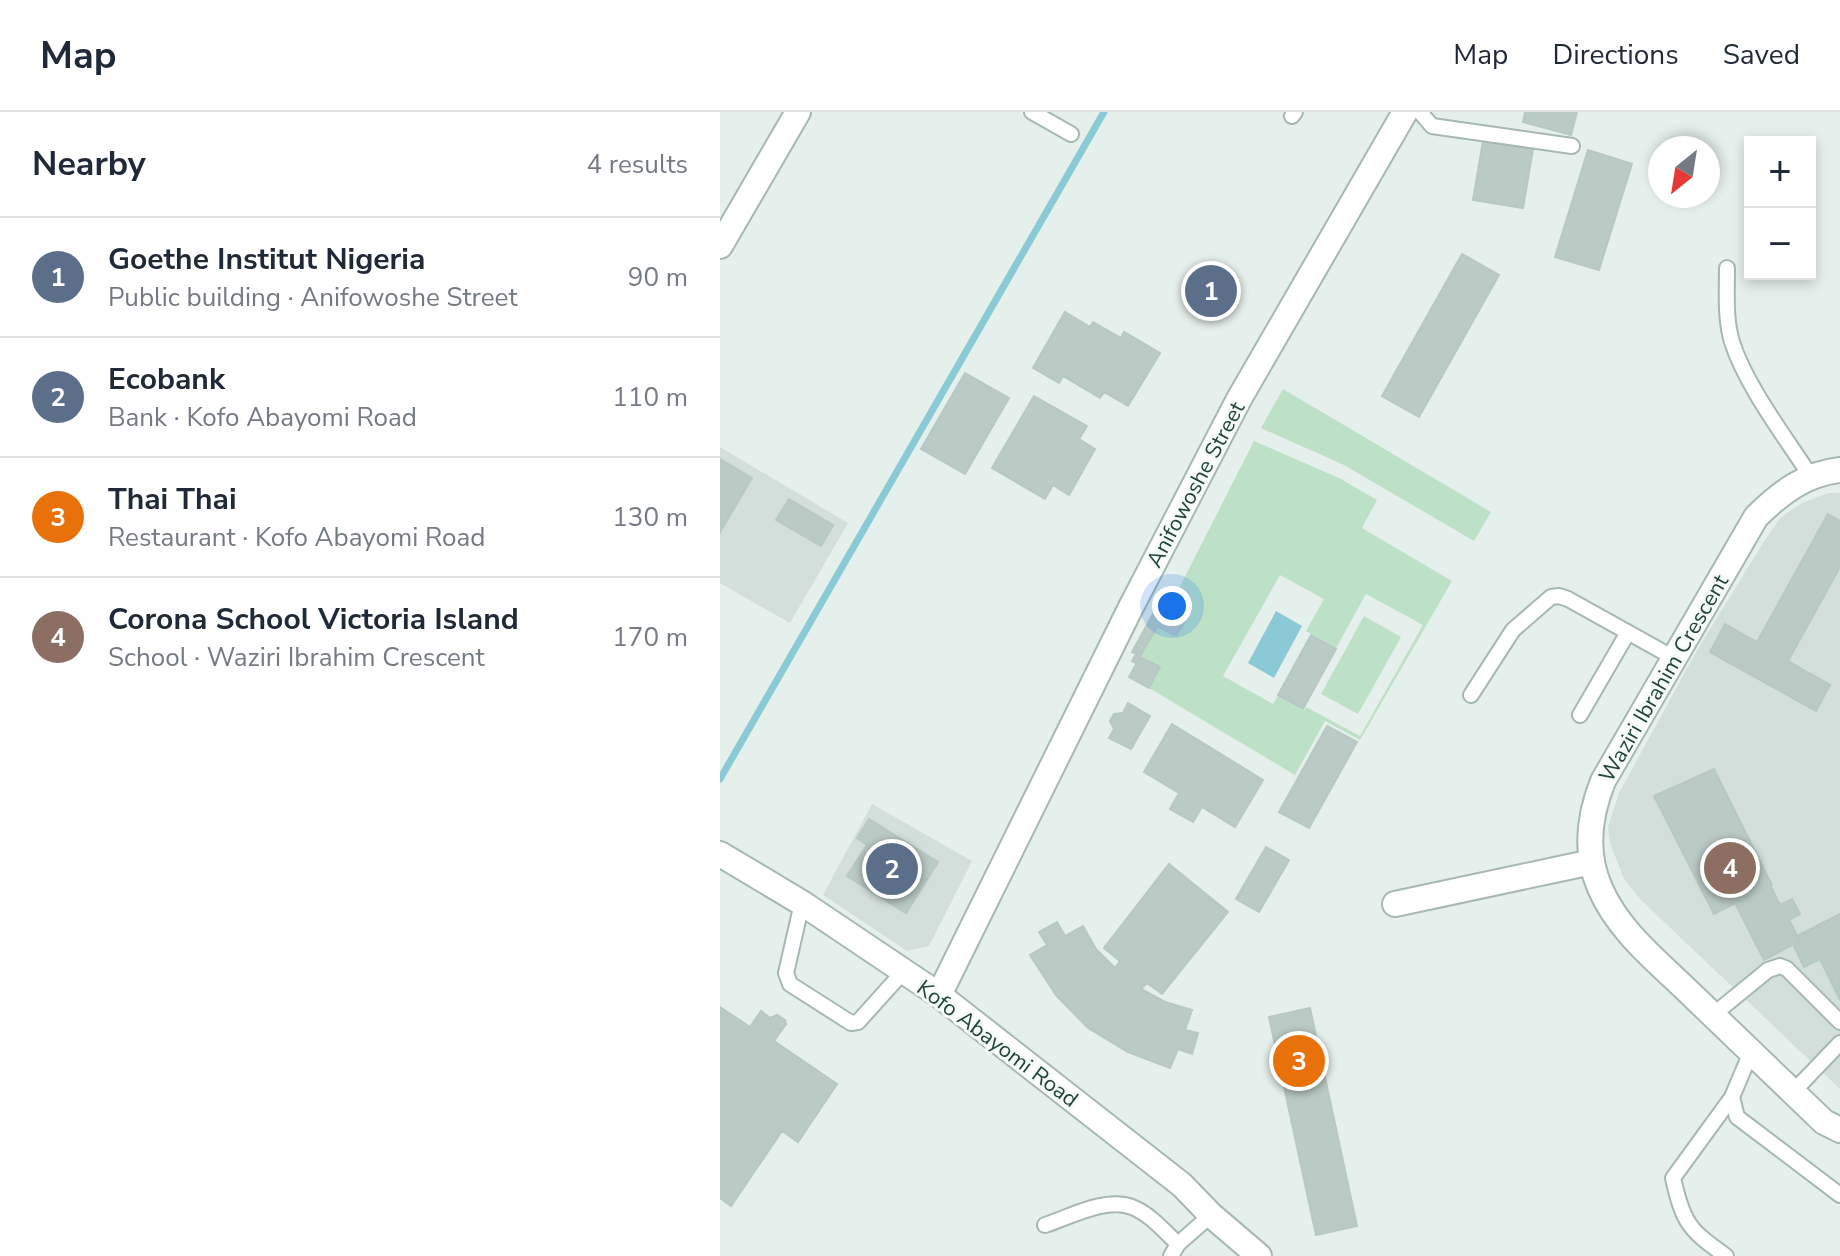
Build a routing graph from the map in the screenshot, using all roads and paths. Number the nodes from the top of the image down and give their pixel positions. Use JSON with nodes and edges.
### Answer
{"nodes":[{"id":1,"x":798,"y":112,"type":"edge"},
{"id":2,"x":1032,"y":112,"type":"edge"},
{"id":3,"x":1405,"y":112,"type":"edge"},
{"id":4,"x":1420,"y":112,"type":"edge"},
{"id":5,"x":1071,"y":134,"type":"dead end"},
{"id":6,"x":1572,"y":146,"type":"dead end"},
{"id":7,"x":720,"y":246,"type":"edge"},
{"id":8,"x":1727,"y":268,"type":"dead end"},
{"id":9,"x":1840,"y":470,"type":"edge"},
{"id":10,"x":1811,"y":477,"type":"junction"},
{"id":11,"x":1627,"y":634,"type":"junction"},
{"id":12,"x":1674,"y":658,"type":"junction"},
{"id":13,"x":1471,"y":695,"type":"dead end"},
{"id":14,"x":1580,"y":715,"type":"dead end"},
{"id":15,"x":720,"y":854,"type":"edge"},
{"id":16,"x":1592,"y":862,"type":"junction"},
{"id":17,"x":802,"y":903,"type":"junction"},
{"id":18,"x":1395,"y":904,"type":"dead end"},
{"id":19,"x":903,"y":972,"type":"junction"},
{"id":20,"x":939,"y":995,"type":"junction"},
{"id":21,"x":1713,"y":1015,"type":"junction"},
{"id":22,"x":1840,"y":1022,"type":"edge"},
{"id":23,"x":1840,"y":1043,"type":"edge"},
{"id":24,"x":1751,"y":1052,"type":"junction"},
{"id":25,"x":1793,"y":1092,"type":"junction"},
{"id":26,"x":1732,"y":1097,"type":"junction"},
{"id":27,"x":1840,"y":1130,"type":"edge"},
{"id":28,"x":1840,"y":1195,"type":"edge"},
{"id":29,"x":1211,"y":1215,"type":"junction"},
{"id":30,"x":1045,"y":1225,"type":"dead end"},
{"id":31,"x":1174,"y":1250,"type":"edge"},
{"id":32,"x":1259,"y":1256,"type":"edge"},
{"id":33,"x":1726,"y":1256,"type":"edge"}],
"edges":[{"from":1,"to":7,"type":"street"},
{"from":2,"to":5,"type":"lane"},
{"from":3,"to":20,"type":"street","name":"Anifowoshe Street"},
{"from":4,"to":6,"type":"lane"},
{"from":8,"to":10,"type":"lane"},
{"from":9,"to":10,"type":"street","name":"Waziri Ibrahim Crescent"},
{"from":10,"to":12,"type":"street","name":"Waziri Ibrahim Crescent"},
{"from":11,"to":12,"type":"lane"},
{"from":11,"to":13,"type":"lane"},
{"from":11,"to":14,"type":"lane"},
{"from":12,"to":16,"type":"street","name":"Waziri Ibrahim Crescent"},
{"from":15,"to":17,"type":"street","name":"Kofo Abayomi Road"},
{"from":16,"to":18,"type":"street"},
{"from":16,"to":21,"type":"street","name":"Waziri Ibrahim Crescent"},
{"from":17,"to":19,"type":"street","name":"Kofo Abayomi Road"},
{"from":17,"to":19,"type":"lane"},
{"from":19,"to":20,"type":"street","name":"Kofo Abayomi Road"},
{"from":20,"to":29,"type":"street","name":"Kofo Abayomi Road"},
{"from":21,"to":22,"type":"lane"},
{"from":21,"to":24,"type":"street","name":"Waziri Ibrahim Crescent"},
{"from":23,"to":25,"type":"lane"},
{"from":24,"to":25,"type":"street","name":"Waziri Ibrahim Crescent"},
{"from":24,"to":26,"type":"lane"},
{"from":25,"to":27,"type":"street","name":"Waziri Ibrahim Crescent"},
{"from":26,"to":28,"type":"lane"},
{"from":26,"to":33,"type":"lane"},
{"from":29,"to":31,"type":"lane"},
{"from":29,"to":32,"type":"street","name":"Kofo Abayomi Road"},
{"from":30,"to":31,"type":"lane"}]}
